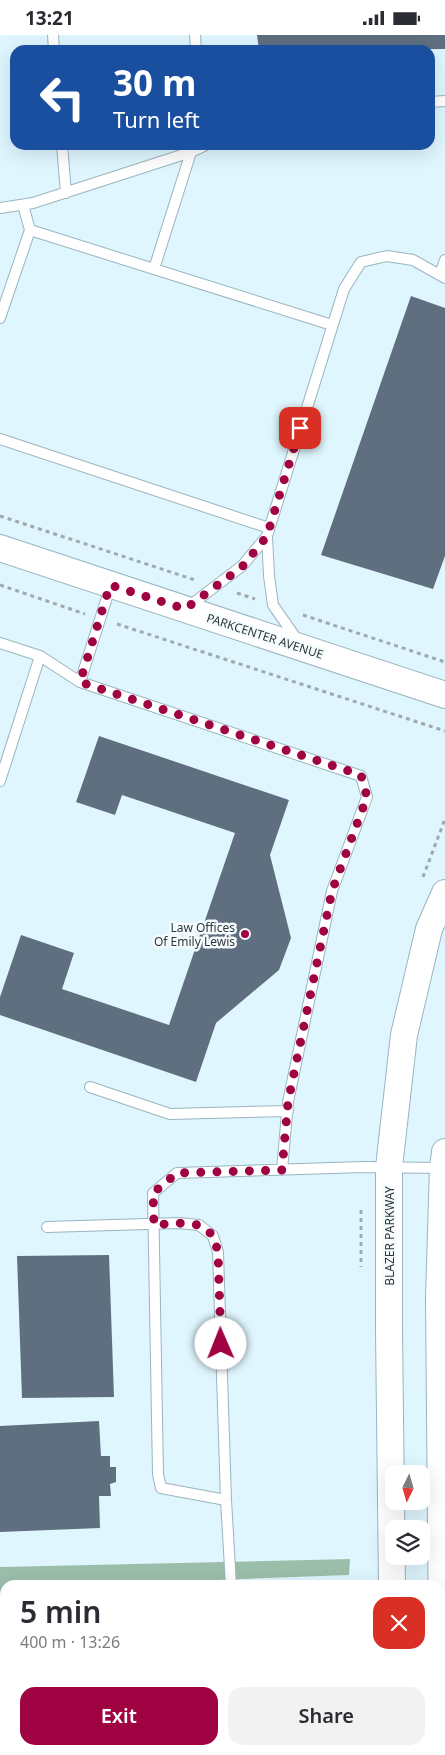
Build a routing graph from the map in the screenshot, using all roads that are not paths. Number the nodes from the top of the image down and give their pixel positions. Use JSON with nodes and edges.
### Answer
{"nodes":[{"id":1,"x":62,"y":150,"type":"edge"},
{"id":2,"x":195,"y":150,"type":"edge"},
{"id":3,"x":191,"y":152,"type":"junction"},
{"id":4,"x":66,"y":193,"type":"junction"},
{"id":5,"x":23,"y":205,"type":"junction"},
{"id":6,"x":0,"y":207,"type":"edge"},
{"id":7,"x":30,"y":230,"type":"junction"},
{"id":8,"x":445,"y":260,"type":"edge"},
{"id":9,"x":154,"y":269,"type":"junction"},
{"id":10,"x":443,"y":276,"type":"edge"},
{"id":11,"x":0,"y":318,"type":"edge"},
{"id":12,"x":332,"y":325,"type":"junction"},
{"id":13,"x":0,"y":439,"type":"edge"},
{"id":14,"x":268,"y":532,"type":"junction"},
{"id":15,"x":0,"y":548,"type":"edge"},
{"id":16,"x":110,"y":585,"type":"junction"},
{"id":17,"x":185,"y":609,"type":"junction"},
{"id":18,"x":0,"y":643,"type":"edge"},
{"id":19,"x":304,"y":649,"type":"junction"},
{"id":20,"x":40,"y":656,"type":"junction"},
{"id":21,"x":80,"y":682,"type":"junction"},
{"id":22,"x":445,"y":695,"type":"edge"},
{"id":23,"x":0,"y":781,"type":"edge"},
{"id":24,"x":445,"y":893,"type":"edge"},
{"id":25,"x":90,"y":1087,"type":"dead end"},
{"id":26,"x":288,"y":1111,"type":"junction"},
{"id":27,"x":444,"y":1160,"type":"edge"},
{"id":28,"x":389,"y":1167,"type":"junction"},
{"id":29,"x":282,"y":1170,"type":"junction"},
{"id":30,"x":154,"y":1225,"type":"junction"},
{"id":31,"x":47,"y":1227,"type":"dead end"},
{"id":32,"x":442,"y":1444,"type":"edge"},
{"id":33,"x":226,"y":1500,"type":"junction"},
{"id":34,"x":230,"y":1580,"type":"edge"},
{"id":35,"x":392,"y":1580,"type":"edge"},
{"id":36,"x":442,"y":1580,"type":"edge"}],
"edges":[{"from":1,"to":4,"type":"lane"},
{"from":2,"to":3,"type":"lane"},
{"from":3,"to":4,"type":"lane"},
{"from":3,"to":9,"type":"lane"},
{"from":4,"to":5,"type":"lane"},
{"from":5,"to":6,"type":"lane"},
{"from":5,"to":7,"type":"lane"},
{"from":7,"to":9,"type":"lane"},
{"from":7,"to":11,"type":"lane"},
{"from":8,"to":10,"type":"lane"},
{"from":9,"to":12,"type":"lane"},
{"from":10,"to":12,"type":"lane"},
{"from":12,"to":14,"type":"lane"},
{"from":13,"to":14,"type":"lane"},
{"from":14,"to":17,"type":"lane"},
{"from":14,"to":19,"type":"lane"},
{"from":15,"to":16,"type":"street","name":"PARKCENTER AVENUE"},
{"from":16,"to":17,"type":"street","name":"PARKCENTER AVENUE"},
{"from":16,"to":21,"type":"lane"},
{"from":17,"to":19,"type":"street","name":"PARKCENTER AVENUE"},
{"from":18,"to":20,"type":"lane"},
{"from":19,"to":22,"type":"street","name":"PARKCENTER AVENUE"},
{"from":20,"to":21,"type":"lane"},
{"from":20,"to":23,"type":"lane"},
{"from":21,"to":26,"type":"lane"},
{"from":24,"to":28,"type":"street","name":"BLAZER PARKWAY"},
{"from":25,"to":26,"type":"lane"},
{"from":26,"to":29,"type":"lane"},
{"from":27,"to":28,"type":"lane"},
{"from":27,"to":32,"type":"street"},
{"from":28,"to":29,"type":"lane"},
{"from":28,"to":35,"type":"street","name":"BLAZER PARKWAY"},
{"from":29,"to":30,"type":"lane"},
{"from":30,"to":31,"type":"lane"},
{"from":30,"to":33,"type":"lane"},
{"from":30,"to":33,"type":"lane"},
{"from":32,"to":36,"type":"street"},
{"from":33,"to":34,"type":"lane"}]}
